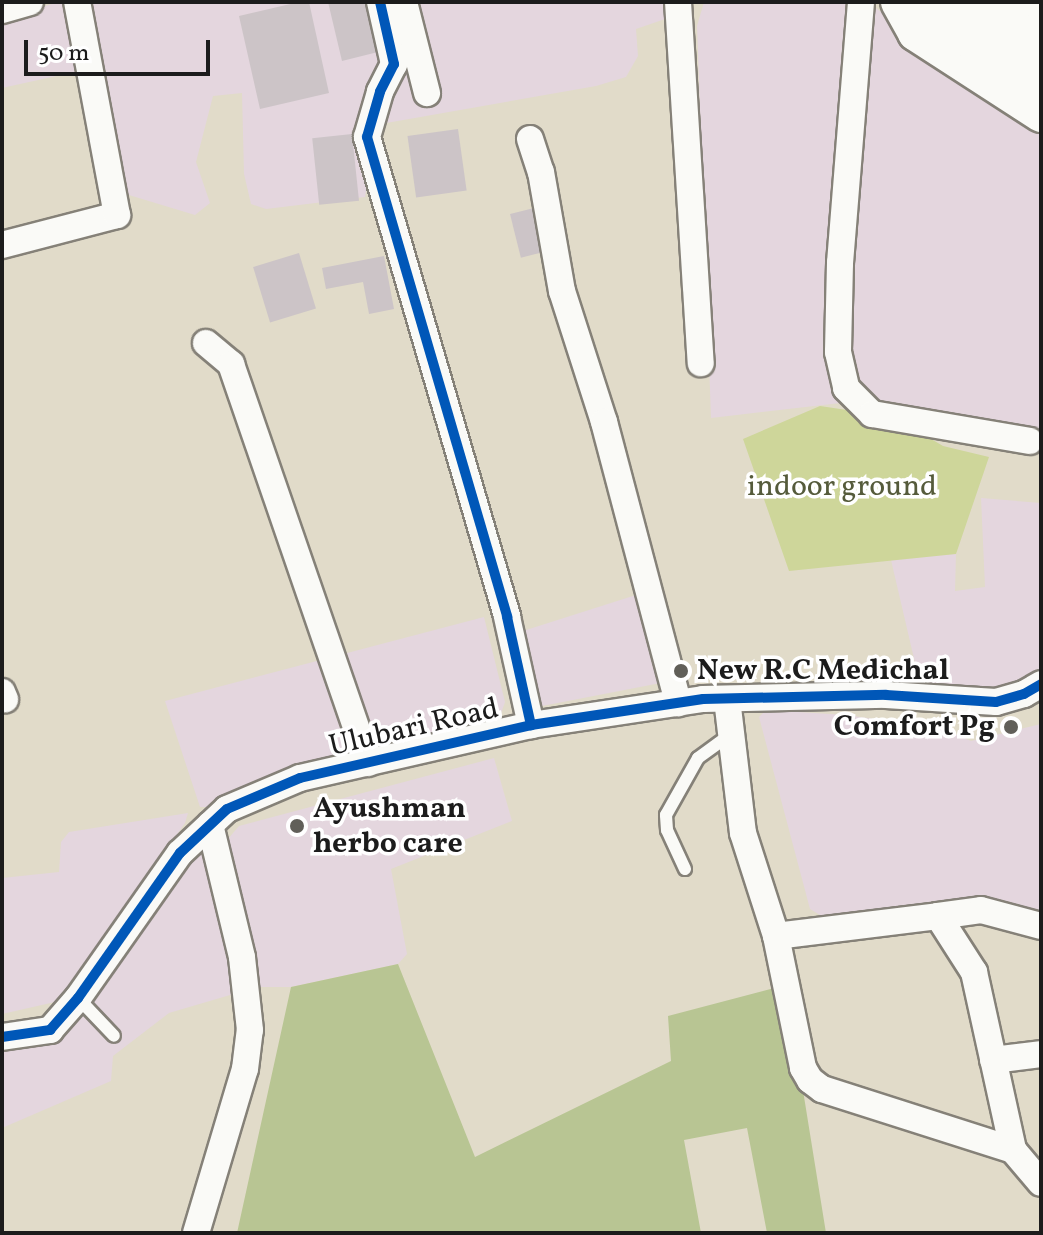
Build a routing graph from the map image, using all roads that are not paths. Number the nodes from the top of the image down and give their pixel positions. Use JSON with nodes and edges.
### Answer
{"nodes":[{"id":1,"x":30,"y":2,"type":"edge"},
{"id":2,"x":77,"y":2,"type":"edge"},
{"id":3,"x":380,"y":2,"type":"edge"},
{"id":4,"x":404,"y":2,"type":"edge"},
{"id":5,"x":678,"y":2,"type":"edge"},
{"id":6,"x":861,"y":2,"type":"edge"},
{"id":7,"x":899,"y":2,"type":"edge"},
{"id":8,"x":972,"y":2,"type":"edge"},
{"id":9,"x":1025,"y":2,"type":"edge"},
{"id":10,"x":926,"y":9,"type":"edge"},
{"id":11,"x":2,"y":10,"type":"edge"},
{"id":12,"x":1041,"y":12,"type":"edge"},
{"id":13,"x":1041,"y":48,"type":"edge"},
{"id":14,"x":1041,"y":85,"type":"edge"},
{"id":15,"x":427,"y":93,"type":"dead end"},
{"id":16,"x":1041,"y":114,"type":"edge"},
{"id":17,"x":530,"y":139,"type":"dead end"},
{"id":18,"x":2,"y":245,"type":"edge"},
{"id":19,"x":206,"y":343,"type":"dead end"},
{"id":20,"x":701,"y":363,"type":"dead end"},
{"id":21,"x":1030,"y":441,"type":"dead end"},
{"id":22,"x":1041,"y":684,"type":"edge"},
{"id":23,"x":727,"y":699,"type":"junction"},
{"id":24,"x":678,"y":703,"type":"junction"},
{"id":25,"x":531,"y":725,"type":"junction"},
{"id":26,"x":731,"y":734,"type":"junction"},
{"id":27,"x":368,"y":763,"type":"junction"},
{"id":28,"x":210,"y":825,"type":"junction"},
{"id":29,"x":685,"y":869,"type":"dead end"},
{"id":30,"x":938,"y":916,"type":"junction"},
{"id":31,"x":1041,"y":926,"type":"edge"},
{"id":32,"x":776,"y":936,"type":"junction"},
{"id":33,"x":78,"y":998,"type":"junction"},
{"id":34,"x":114,"y":1036,"type":"dead end"},
{"id":35,"x":2,"y":1037,"type":"edge"},
{"id":36,"x":1041,"y":1054,"type":"edge"},
{"id":37,"x":993,"y":1060,"type":"junction"},
{"id":38,"x":1013,"y":1150,"type":"junction"},
{"id":39,"x":1041,"y":1183,"type":"edge"},
{"id":40,"x":196,"y":1233,"type":"edge"}],
"edges":[{"from":1,"to":11,"type":"street"},
{"from":2,"to":18,"type":"street"},
{"from":3,"to":25,"type":"street"},
{"from":4,"to":15,"type":"street"},
{"from":5,"to":20,"type":"street"},
{"from":6,"to":21,"type":"street"},
{"from":7,"to":16,"type":"street"},
{"from":8,"to":13,"type":"main road"},
{"from":9,"to":12,"type":"street"},
{"from":10,"to":14,"type":"main road"},
{"from":17,"to":24,"type":"street"},
{"from":19,"to":27,"type":"street"},
{"from":22,"to":23,"type":"street","name":"Ulubari Road"},
{"from":23,"to":24,"type":"street","name":"Ulubari Road"},
{"from":23,"to":26,"type":"street"},
{"from":24,"to":25,"type":"street","name":"Ulubari Road"},
{"from":25,"to":27,"type":"street","name":"Ulubari Road"},
{"from":26,"to":29,"type":"lane"},
{"from":26,"to":32,"type":"street"},
{"from":27,"to":28,"type":"street","name":"Ulubari Road"},
{"from":28,"to":33,"type":"street","name":"Ulubari Road"},
{"from":28,"to":40,"type":"street"},
{"from":30,"to":31,"type":"street"},
{"from":30,"to":32,"type":"street"},
{"from":30,"to":37,"type":"street"},
{"from":32,"to":38,"type":"street"},
{"from":33,"to":34,"type":"lane"},
{"from":33,"to":35,"type":"street","name":"Ulubari Road"},
{"from":36,"to":37,"type":"street"},
{"from":37,"to":38,"type":"street"},
{"from":38,"to":39,"type":"street"}]}
